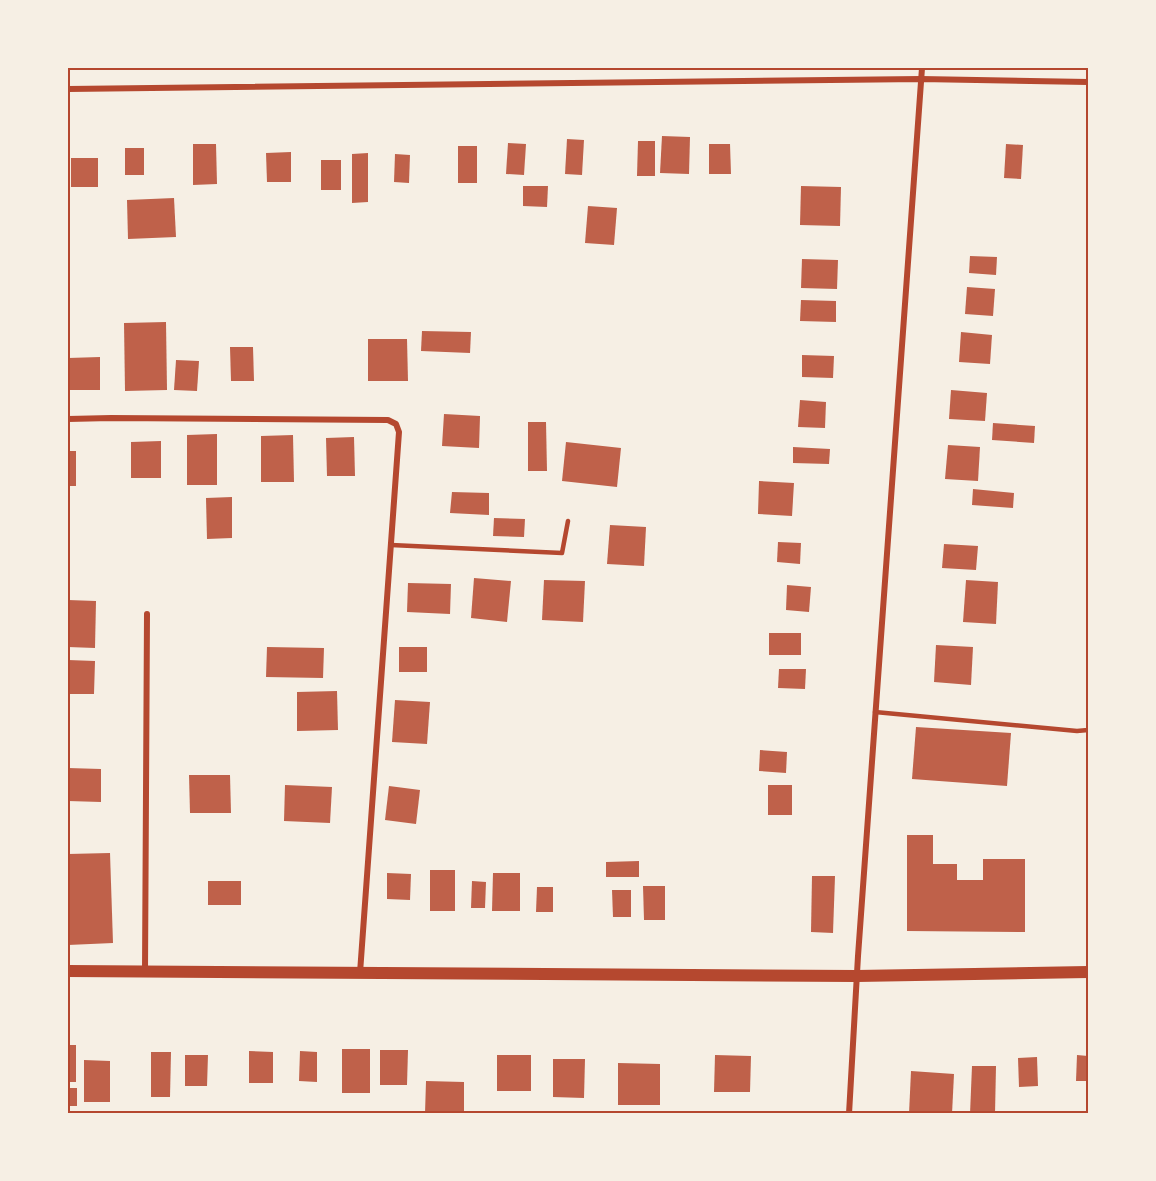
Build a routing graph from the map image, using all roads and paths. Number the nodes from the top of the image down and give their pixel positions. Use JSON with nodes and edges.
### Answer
{"nodes":[{"id":1,"x":922,"y":68,"type":"edge"},
{"id":2,"x":921,"y":79,"type":"junction"},
{"id":3,"x":1089,"y":82,"type":"edge"},
{"id":4,"x":68,"y":89,"type":"edge"},
{"id":5,"x":68,"y":419,"type":"edge"},
{"id":6,"x":568,"y":520,"type":"dead end"},
{"id":7,"x":391,"y":545,"type":"junction"},
{"id":8,"x":147,"y":614,"type":"dead end"},
{"id":9,"x":875,"y":712,"type":"junction"},
{"id":10,"x":1089,"y":730,"type":"edge"},
{"id":11,"x":68,"y":971,"type":"edge"},
{"id":12,"x":145,"y":972,"type":"junction"},
{"id":13,"x":1089,"y":972,"type":"edge"},
{"id":14,"x":360,"y":973,"type":"junction"},
{"id":15,"x":857,"y":975,"type":"junction"},
{"id":16,"x":849,"y":1113,"type":"edge"}],
"edges":[{"from":1,"to":2,"type":"street"},
{"from":2,"to":3,"type":"street"},
{"from":2,"to":4,"type":"street"},
{"from":2,"to":9,"type":"street"},
{"from":5,"to":7,"type":"street"},
{"from":6,"to":7,"type":"lane"},
{"from":7,"to":14,"type":"street"},
{"from":8,"to":12,"type":"street"},
{"from":9,"to":10,"type":"lane"},
{"from":9,"to":15,"type":"street"},
{"from":11,"to":12,"type":"main road"},
{"from":12,"to":14,"type":"main road"},
{"from":13,"to":15,"type":"main road"},
{"from":14,"to":15,"type":"main road"},
{"from":15,"to":16,"type":"street"}]}
